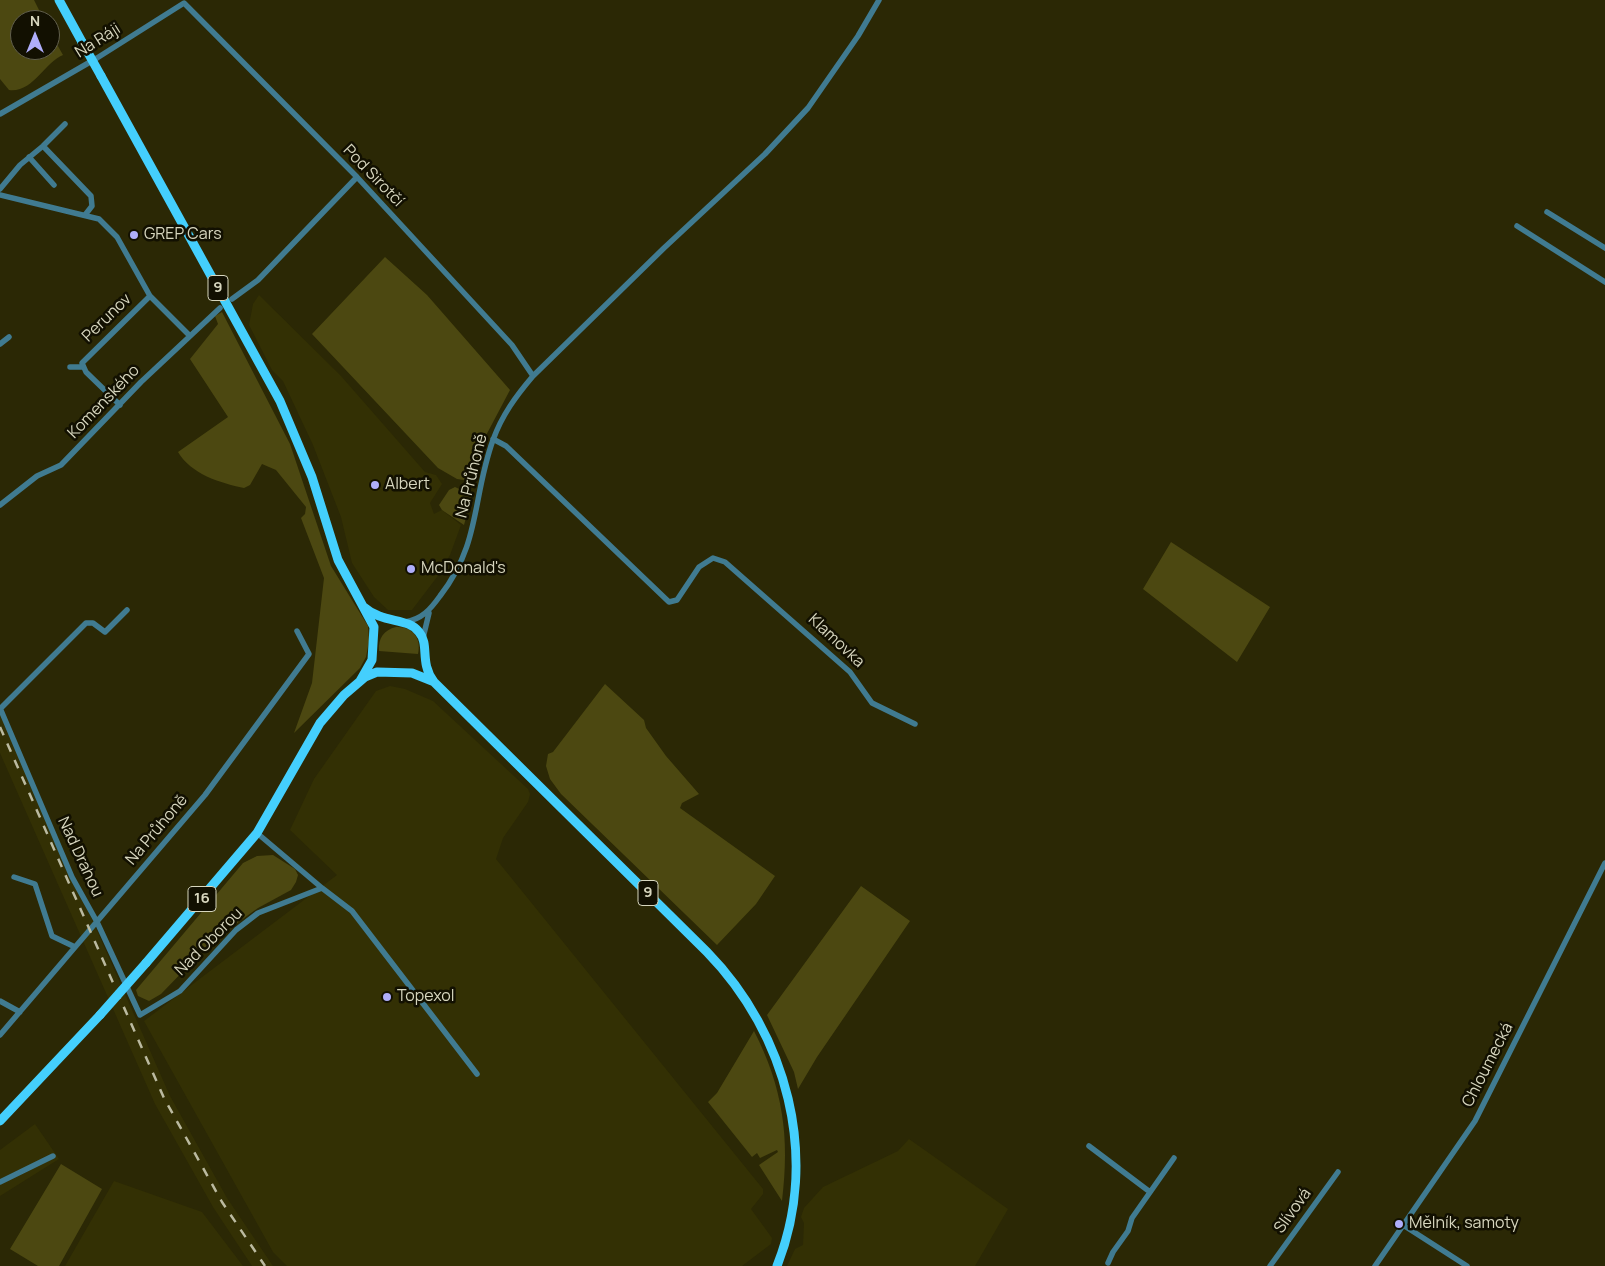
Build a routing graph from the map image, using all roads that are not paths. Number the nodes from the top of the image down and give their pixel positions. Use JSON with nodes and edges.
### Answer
{"nodes":[{"id":1,"x":59,"y":0,"type":"edge"},
{"id":2,"x":879,"y":0,"type":"edge"},
{"id":3,"x":184,"y":3,"type":"joint"},
{"id":4,"x":0,"y":114,"type":"edge"},
{"id":5,"x":65,"y":124,"type":"dead end"},
{"id":6,"x":43,"y":146,"type":"junction"},
{"id":7,"x":29,"y":157,"type":"junction"},
{"id":8,"x":357,"y":178,"type":"junction"},
{"id":9,"x":54,"y":185,"type":"dead end"},
{"id":10,"x":0,"y":189,"type":"edge"},
{"id":11,"x":0,"y":195,"type":"edge"},
{"id":12,"x":1547,"y":212,"type":"dead end"},
{"id":13,"x":85,"y":214,"type":"junction"},
{"id":14,"x":1517,"y":226,"type":"dead end"},
{"id":15,"x":1605,"y":248,"type":"edge"},
{"id":16,"x":1605,"y":282,"type":"edge"},
{"id":17,"x":150,"y":296,"type":"junction"},
{"id":18,"x":232,"y":299,"type":"dead end"},
{"id":19,"x":220,"y":308,"type":"dead end"},
{"id":20,"x":189,"y":335,"type":"junction"},
{"id":21,"x":9,"y":336,"type":"dead end"},
{"id":22,"x":0,"y":344,"type":"edge"},
{"id":23,"x":70,"y":366,"type":"dead end"},
{"id":24,"x":83,"y":366,"type":"junction"},
{"id":25,"x":533,"y":376,"type":"junction"},
{"id":26,"x":120,"y":405,"type":"junction"},
{"id":27,"x":493,"y":440,"type":"junction"},
{"id":28,"x":0,"y":505,"type":"edge"},
{"id":29,"x":364,"y":607,"type":"junction"},
{"id":30,"x":431,"y":609,"type":"junction"},
{"id":31,"x":127,"y":610,"type":"dead end"},
{"id":32,"x":401,"y":622,"type":"junction"},
{"id":33,"x":298,"y":631,"type":"dead end"},
{"id":34,"x":423,"y":639,"type":"junction"},
{"id":35,"x":374,"y":644,"type":"junction"},
{"id":36,"x":424,"y":653,"type":"junction"},
{"id":37,"x":391,"y":671,"type":"junction"},
{"id":38,"x":405,"y":672,"type":"junction"},
{"id":39,"x":360,"y":681,"type":"junction"},
{"id":40,"x":434,"y":682,"type":"junction"},
{"id":41,"x":0,"y":708,"type":"edge"},
{"id":42,"x":915,"y":724,"type":"dead end"},
{"id":43,"x":257,"y":833,"type":"junction"},
{"id":44,"x":1605,"y":863,"type":"edge"},
{"id":45,"x":14,"y":877,"type":"dead end"},
{"id":46,"x":322,"y":888,"type":"junction"},
{"id":47,"x":97,"y":922,"type":"junction"},
{"id":48,"x":75,"y":947,"type":"junction"},
{"id":49,"x":0,"y":1001,"type":"edge"},
{"id":50,"x":20,"y":1012,"type":"junction"},
{"id":51,"x":140,"y":1015,"type":"joint"},
{"id":52,"x":0,"y":1035,"type":"edge"},
{"id":53,"x":476,"y":1074,"type":"dead end"},
{"id":54,"x":0,"y":1121,"type":"edge"},
{"id":55,"x":1089,"y":1146,"type":"dead end"},
{"id":56,"x":53,"y":1156,"type":"dead end"},
{"id":57,"x":1174,"y":1158,"type":"dead end"},
{"id":58,"x":1338,"y":1172,"type":"dead end"},
{"id":59,"x":0,"y":1182,"type":"edge"},
{"id":60,"x":1150,"y":1192,"type":"junction"},
{"id":61,"x":1403,"y":1224,"type":"junction"},
{"id":62,"x":1108,"y":1263,"type":"dead end"},
{"id":63,"x":777,"y":1266,"type":"edge"},
{"id":64,"x":1270,"y":1266,"type":"edge"},
{"id":65,"x":1375,"y":1266,"type":"edge"},
{"id":66,"x":1467,"y":1266,"type":"edge"}],
"edges":[{"from":1,"to":29,"type":"main road","number":"9","bridge":true},
{"from":2,"to":25,"type":"street","name":"Na Průhoně"},
{"from":3,"to":4,"type":"street","name":"Na Ráji"},
{"from":3,"to":8,"type":"street","name":"Pod Sirotčí"},
{"from":5,"to":6,"type":"street"},
{"from":6,"to":7,"type":"street"},
{"from":6,"to":13,"type":"street"},
{"from":7,"to":9,"type":"street"},
{"from":7,"to":10,"type":"street"},
{"from":8,"to":18,"type":"street"},
{"from":8,"to":25,"type":"street","name":"Pod Sirotčí"},
{"from":11,"to":13,"type":"street","name":"Perunov"},
{"from":12,"to":15,"type":"street"},
{"from":13,"to":17,"type":"street","name":"Perunov"},
{"from":14,"to":16,"type":"street"},
{"from":17,"to":20,"type":"street","name":"Perunov"},
{"from":17,"to":24,"type":"street","name":"Perunov"},
{"from":19,"to":20,"type":"street","name":"Komenského"},
{"from":20,"to":26,"type":"street","name":"Komenského"},
{"from":21,"to":22,"type":"street"},
{"from":23,"to":24,"type":"street"},
{"from":24,"to":26,"type":"street","name":"Perunov"},
{"from":25,"to":27,"type":"street","name":"Na Průhoně"},
{"from":26,"to":28,"type":"street","name":"Komenského"},
{"from":27,"to":30,"type":"street","name":"Na Průhoně"},
{"from":27,"to":42,"type":"street","name":"Klamovka"},
{"from":29,"to":32,"type":"main road","number":"9"},
{"from":29,"to":35,"type":"main road","number":"9"},
{"from":30,"to":32,"type":"street","name":"Na Průhoně"},
{"from":30,"to":34,"type":"street","name":"Na Průhoně"},
{"from":31,"to":41,"type":"street","name":"Nad Drahou"},
{"from":32,"to":34,"type":"main road","number":"9"},
{"from":32,"to":35,"type":"main road"},
{"from":33,"to":47,"type":"street","name":"Na Průhoně"},
{"from":34,"to":36,"type":"main road","number":"9"},
{"from":35,"to":37,"type":"main road","number":"9"},
{"from":35,"to":39,"type":"main road","number":"16"},
{"from":36,"to":38,"type":"main road"},
{"from":36,"to":40,"type":"main road","number":"9"},
{"from":37,"to":38,"type":"main road","number":"9"},
{"from":37,"to":39,"type":"main road","number":"16"},
{"from":38,"to":40,"type":"main road","number":"9"},
{"from":39,"to":43,"type":"main road","number":"16"},
{"from":40,"to":63,"type":"main road","number":"9"},
{"from":41,"to":47,"type":"street","name":"Nad Drahou"},
{"from":43,"to":46,"type":"street"},
{"from":43,"to":54,"type":"main road","number":"16","bridge":true},
{"from":44,"to":61,"type":"street","name":"Chloumecká"},
{"from":45,"to":48,"type":"street"},
{"from":46,"to":51,"type":"street","name":"Nad Oborou"},
{"from":46,"to":53,"type":"street"},
{"from":47,"to":48,"type":"street","name":"Na Průhoně"},
{"from":47,"to":51,"type":"street","name":"Nad Drahou"},
{"from":48,"to":50,"type":"street","name":"Na Průhoně"},
{"from":49,"to":50,"type":"street"},
{"from":50,"to":52,"type":"street","name":"Na Průhoně"},
{"from":55,"to":60,"type":"street"},
{"from":56,"to":59,"type":"street"},
{"from":57,"to":60,"type":"street"},
{"from":58,"to":64,"type":"street","name":"Slívová"},
{"from":60,"to":62,"type":"street"},
{"from":61,"to":65,"type":"street","name":"Chloumecká"},
{"from":61,"to":66,"type":"street"}]}
